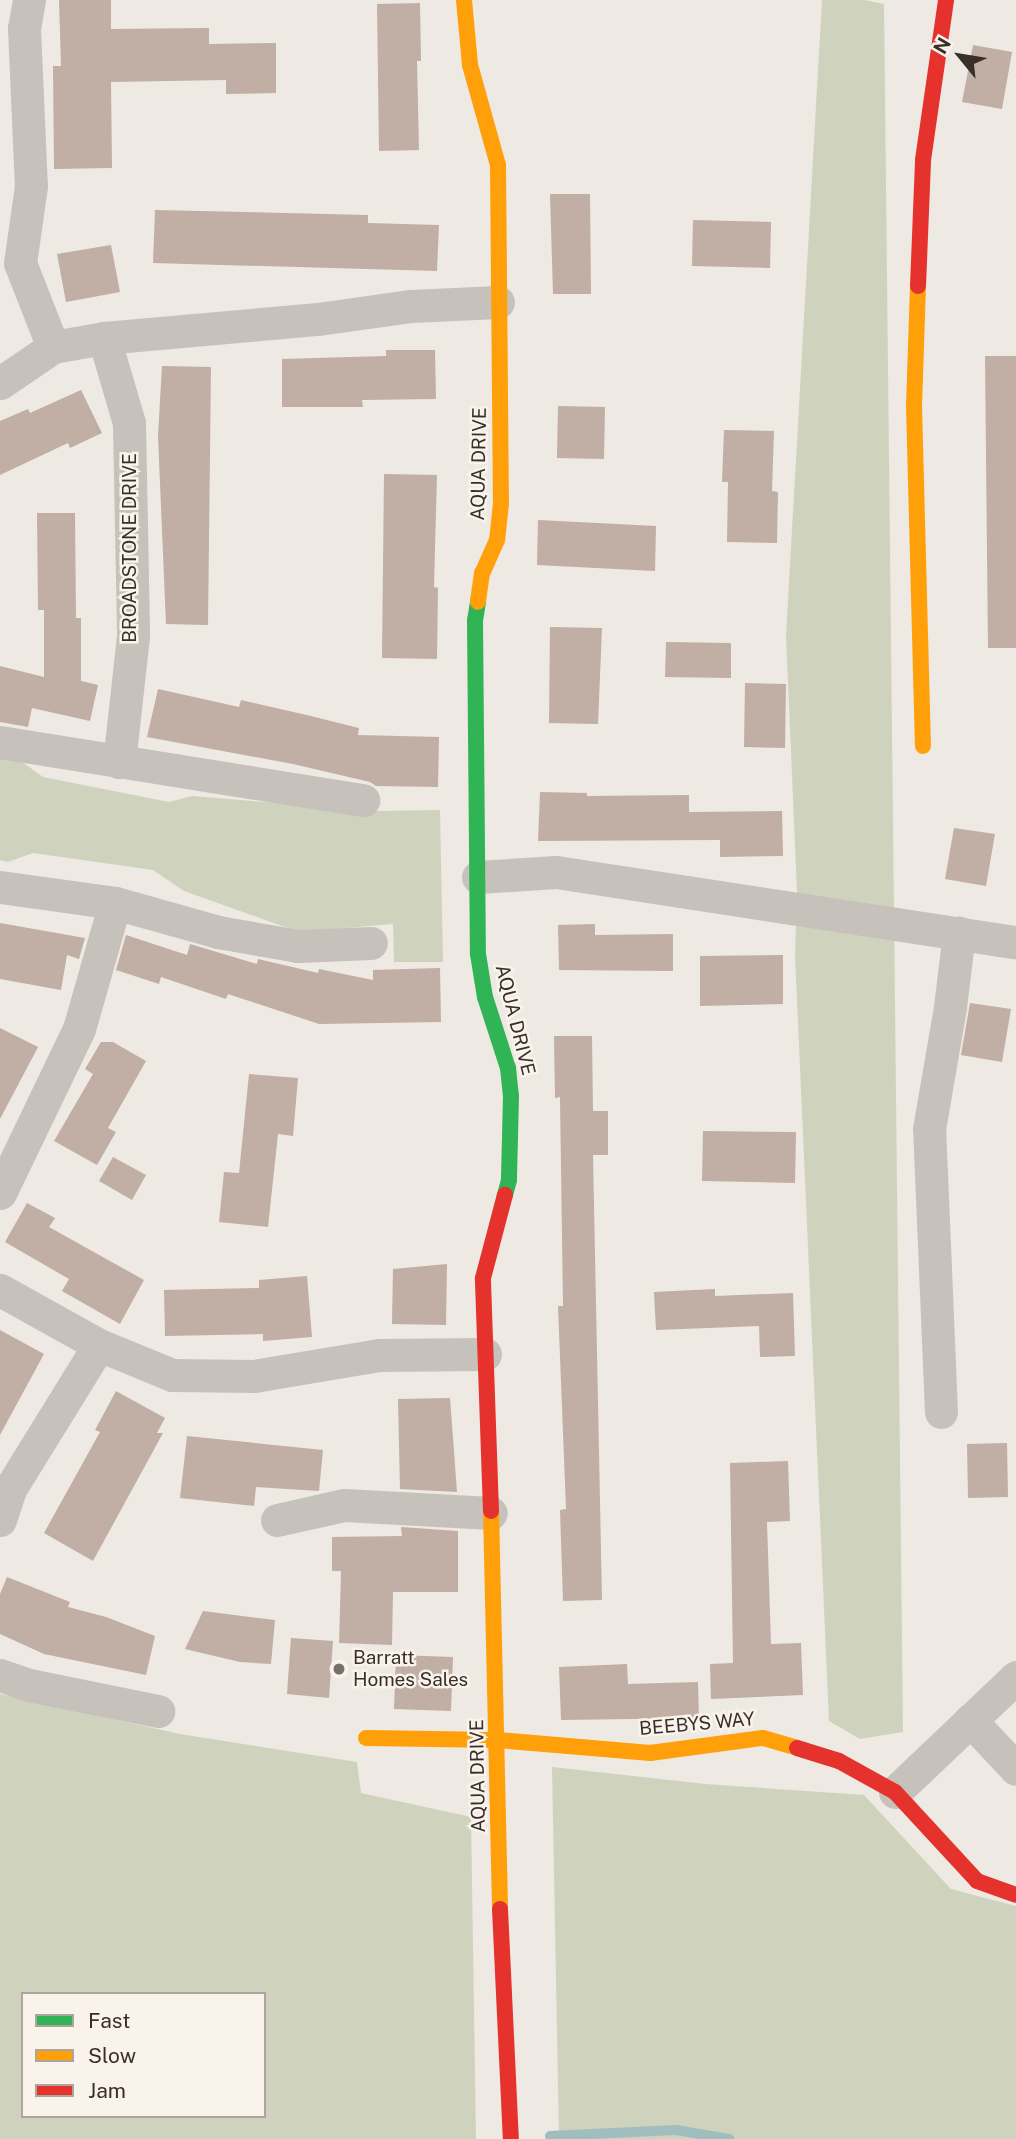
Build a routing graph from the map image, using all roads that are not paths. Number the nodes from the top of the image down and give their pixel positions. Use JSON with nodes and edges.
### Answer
{"nodes":[{"id":1,"x":29,"y":0,"type":"edge"},
{"id":2,"x":464,"y":0,"type":"edge"},
{"id":3,"x":946,"y":0,"type":"edge"},
{"id":4,"x":498,"y":302,"type":"junction"},
{"id":5,"x":104,"y":338,"type":"junction"},
{"id":6,"x":53,"y":347,"type":"junction"},
{"id":7,"x":0,"y":383,"type":"edge"},
{"id":8,"x":0,"y":742,"type":"edge"},
{"id":9,"x":923,"y":746,"type":"dead end"},
{"id":10,"x":118,"y":761,"type":"junction"},
{"id":11,"x":363,"y":800,"type":"dead end"},
{"id":12,"x":478,"y":877,"type":"junction"},
{"id":13,"x":0,"y":887,"type":"edge"},
{"id":14,"x":115,"y":903,"type":"junction"},
{"id":15,"x":959,"y":933,"type":"junction"},
{"id":16,"x":1016,"y":942,"type":"edge"},
{"id":17,"x":371,"y":943,"type":"dead end"},
{"id":18,"x":0,"y":1193,"type":"edge"},
{"id":19,"x":0,"y":1290,"type":"edge"},
{"id":20,"x":99,"y":1345,"type":"junction"},
{"id":21,"x":485,"y":1354,"type":"junction"},
{"id":22,"x":941,"y":1412,"type":"dead end"},
{"id":23,"x":491,"y":1513,"type":"junction"},
{"id":24,"x":0,"y":1520,"type":"edge"},
{"id":25,"x":277,"y":1520,"type":"dead end"},
{"id":26,"x":0,"y":1675,"type":"edge"},
{"id":27,"x":1016,"y":1677,"type":"edge"},
{"id":28,"x":158,"y":1711,"type":"dead end"},
{"id":29,"x":970,"y":1720,"type":"junction"},
{"id":30,"x":366,"y":1738,"type":"dead end"},
{"id":31,"x":498,"y":1740,"type":"junction"},
{"id":32,"x":1016,"y":1769,"type":"edge"},
{"id":33,"x":895,"y":1792,"type":"junction"},
{"id":34,"x":1016,"y":1895,"type":"edge"},
{"id":35,"x":511,"y":2139,"type":"edge"}],
"edges":[{"from":1,"to":6,"type":"street"},
{"from":2,"to":4,"type":"street","name":"AQUA DRIVE"},
{"from":3,"to":9,"type":"street"},
{"from":4,"to":5,"type":"street"},
{"from":4,"to":12,"type":"street","name":"AQUA DRIVE"},
{"from":5,"to":6,"type":"street"},
{"from":5,"to":10,"type":"street","name":"BROADSTONE DRIVE"},
{"from":6,"to":7,"type":"street"},
{"from":8,"to":10,"type":"street"},
{"from":10,"to":11,"type":"street"},
{"from":12,"to":15,"type":"street"},
{"from":12,"to":21,"type":"street","name":"AQUA DRIVE"},
{"from":13,"to":14,"type":"street"},
{"from":14,"to":17,"type":"street"},
{"from":14,"to":18,"type":"street"},
{"from":15,"to":16,"type":"street"},
{"from":15,"to":22,"type":"street"},
{"from":19,"to":20,"type":"street"},
{"from":20,"to":21,"type":"street"},
{"from":20,"to":24,"type":"street"},
{"from":21,"to":23,"type":"street","name":"AQUA DRIVE"},
{"from":23,"to":25,"type":"street"},
{"from":23,"to":31,"type":"street","name":"AQUA DRIVE"},
{"from":26,"to":28,"type":"street"},
{"from":27,"to":29,"type":"street"},
{"from":29,"to":32,"type":"street"},
{"from":29,"to":33,"type":"street"},
{"from":30,"to":31,"type":"street","name":"BEEBYS WAY"},
{"from":31,"to":33,"type":"street","name":"BEEBYS WAY"},
{"from":31,"to":35,"type":"street","name":"AQUA DRIVE"},
{"from":33,"to":34,"type":"street","name":"BEEBYS WAY"}]}
